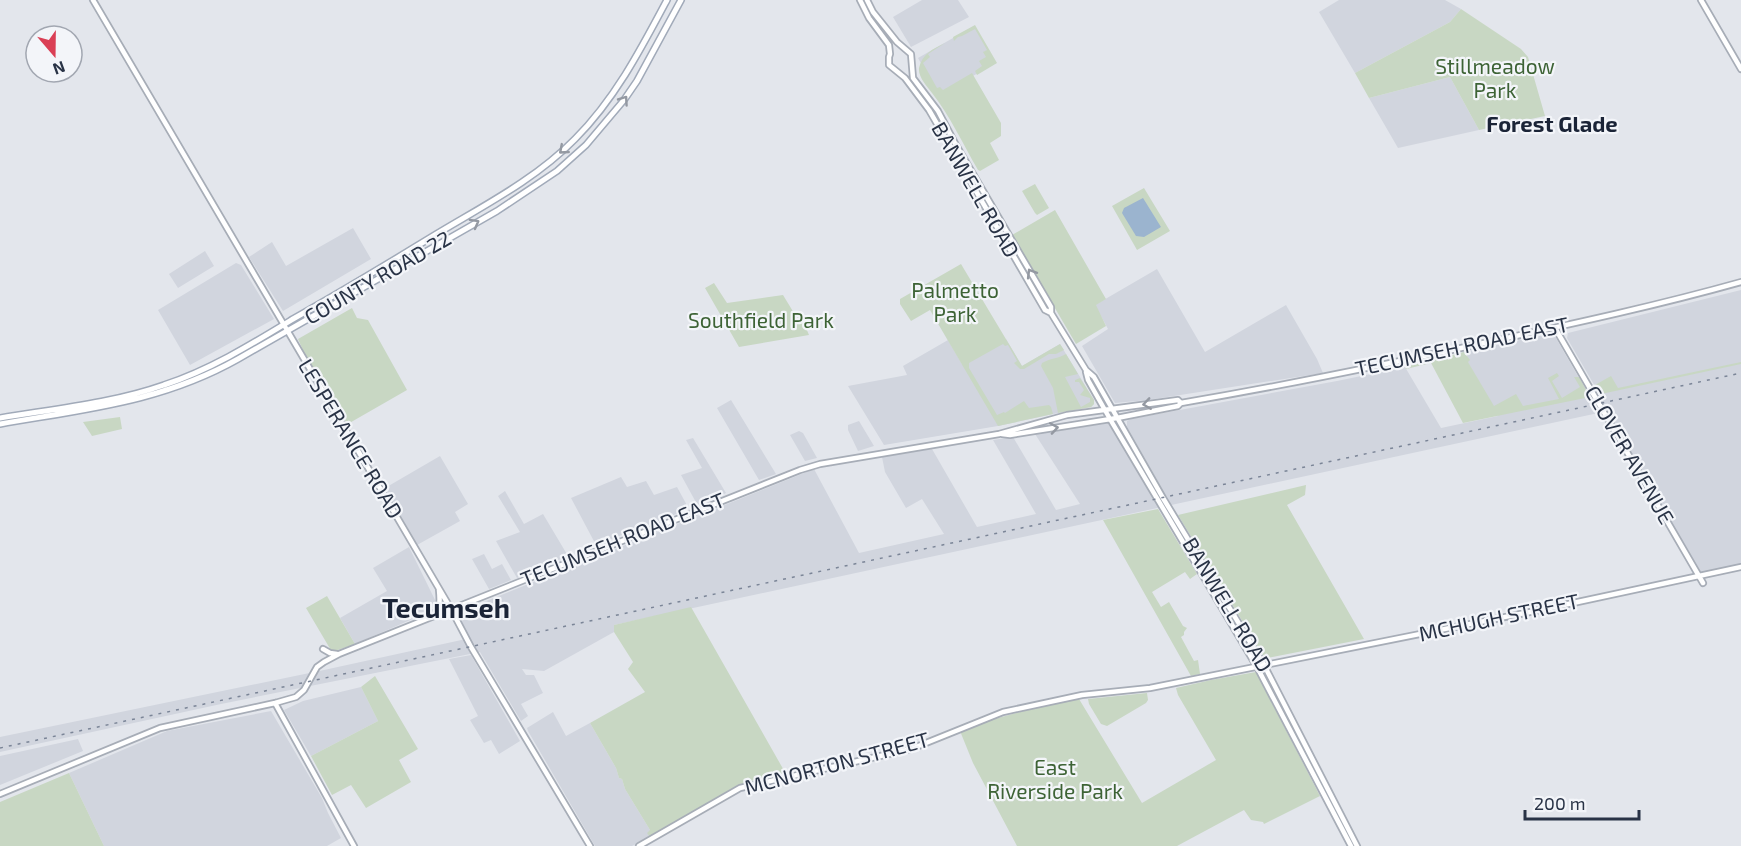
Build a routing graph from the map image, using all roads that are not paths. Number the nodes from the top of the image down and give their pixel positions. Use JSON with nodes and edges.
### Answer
{"nodes":[{"id":1,"x":93,"y":0,"type":"edge"},
{"id":2,"x":668,"y":0,"type":"edge"},
{"id":3,"x":681,"y":0,"type":"edge"},
{"id":4,"x":860,"y":0,"type":"edge"},
{"id":5,"x":867,"y":0,"type":"edge"},
{"id":6,"x":1701,"y":0,"type":"edge"},
{"id":7,"x":905,"y":49,"type":"junction"},
{"id":8,"x":890,"y":54,"type":"junction"},
{"id":9,"x":912,"y":66,"type":"junction"},
{"id":10,"x":1741,"y":69,"type":"edge"},
{"id":11,"x":895,"y":71,"type":"junction"},
{"id":12,"x":1741,"y":282,"type":"edge"},
{"id":13,"x":1051,"y":313,"type":"junction"},
{"id":14,"x":285,"y":328,"type":"junction"},
{"id":15,"x":1555,"y":328,"type":"junction"},
{"id":16,"x":1086,"y":370,"type":"junction"},
{"id":17,"x":1181,"y":403,"type":"junction"},
{"id":18,"x":1104,"y":410,"type":"junction"},
{"id":19,"x":1112,"y":410,"type":"junction"},
{"id":20,"x":1,"y":417,"type":"edge"},
{"id":21,"x":1117,"y":418,"type":"junction"},
{"id":22,"x":1110,"y":419,"type":"junction"},
{"id":23,"x":0,"y":424,"type":"edge"},
{"id":24,"x":999,"y":434,"type":"junction"},
{"id":25,"x":1741,"y":567,"type":"edge"},
{"id":26,"x":1699,"y":576,"type":"junction"},
{"id":27,"x":1703,"y":583,"type":"dead end"},
{"id":28,"x":438,"y":588,"type":"junction"},
{"id":29,"x":451,"y":609,"type":"junction"},
{"id":30,"x":428,"y":619,"type":"junction"},
{"id":31,"x":323,"y":649,"type":"dead end"},
{"id":32,"x":339,"y":654,"type":"junction"},
{"id":33,"x":1264,"y":665,"type":"junction"},
{"id":34,"x":1257,"y":667,"type":"junction"},
{"id":35,"x":275,"y":703,"type":"junction"},
{"id":36,"x":0,"y":794,"type":"edge"},
{"id":37,"x":354,"y":846,"type":"edge"},
{"id":38,"x":591,"y":846,"type":"edge"},
{"id":39,"x":639,"y":846,"type":"edge"},
{"id":40,"x":1351,"y":846,"type":"edge"},
{"id":41,"x":1357,"y":846,"type":"edge"}],
"edges":[{"from":1,"to":14,"type":"main road","name":"LESPERANCE ROAD"},
{"from":2,"to":14,"type":"main road","name":"COUNTY ROAD 22","one_way":true},
{"from":14,"to":3,"type":"main road","name":"COUNTY ROAD 22","one_way":true},
{"from":4,"to":8,"type":"main road"},
{"from":5,"to":7,"type":"main road"},
{"from":6,"to":10,"type":"main road"},
{"from":7,"to":8,"type":"main road"},
{"from":7,"to":9,"type":"main road"},
{"from":8,"to":11,"type":"main road"},
{"from":9,"to":11,"type":"main road"},
{"from":13,"to":9,"type":"main road","name":"BANWELL ROAD","one_way":true},
{"from":11,"to":13,"type":"main road","name":"BANWELL ROAD"},
{"from":12,"to":15,"type":"main road","name":"TECUMSEH ROAD EAST"},
{"from":13,"to":16,"type":"main road","name":"BANWELL ROAD"},
{"from":14,"to":20,"type":"main road","name":"COUNTY ROAD 22"},
{"from":14,"to":23,"type":"main road","name":"COUNTY ROAD 22"},
{"from":14,"to":28,"type":"main road","name":"LESPERANCE ROAD"},
{"from":15,"to":17,"type":"main road","name":"TECUMSEH ROAD EAST"},
{"from":15,"to":26,"type":"main road","name":"CLOVER AVENUE"},
{"from":16,"to":18,"type":"main road","name":"BANWELL ROAD"},
{"from":16,"to":19,"type":"main road","name":"BANWELL ROAD"},
{"from":17,"to":19,"type":"main road","name":"TECUMSEH ROAD EAST","one_way":true},
{"from":17,"to":21,"type":"main road","name":"TECUMSEH ROAD EAST"},
{"from":18,"to":19,"type":"main road","name":"TECUMSEH ROAD EAST"},
{"from":18,"to":22,"type":"main road","name":"BANWELL ROAD"},
{"from":18,"to":24,"type":"main road","name":"TECUMSEH ROAD EAST"},
{"from":19,"to":21,"type":"main road","name":"BANWELL ROAD"},
{"from":21,"to":22,"type":"main road","name":"TECUMSEH ROAD EAST"},
{"from":21,"to":33,"type":"main road","name":"BANWELL ROAD"},
{"from":24,"to":22,"type":"main road","name":"TECUMSEH ROAD EAST","one_way":true},
{"from":22,"to":34,"type":"main road","name":"BANWELL ROAD"},
{"from":24,"to":29,"type":"main road","name":"TECUMSEH ROAD EAST"},
{"from":25,"to":26,"type":"main road","name":"MCHUGH STREET"},
{"from":26,"to":27,"type":"main road","name":"CLOVER AVENUE"},
{"from":26,"to":33,"type":"main road","name":"MCHUGH STREET"},
{"from":28,"to":29,"type":"main road","name":"LESPERANCE ROAD"},
{"from":28,"to":30,"type":"main road"},
{"from":29,"to":30,"type":"main road","name":"TECUMSEH ROAD EAST"},
{"from":29,"to":38,"type":"main road","name":"LESPERANCE ROAD"},
{"from":30,"to":32,"type":"main road","name":"TECUMSEH ROAD EAST"},
{"from":31,"to":32,"type":"main road"},
{"from":32,"to":35,"type":"main road","name":"TECUMSEH ROAD EAST"},
{"from":33,"to":34,"type":"main road","name":"MCHUGH STREET"},
{"from":33,"to":41,"type":"main road","name":"BANWELL ROAD"},
{"from":34,"to":39,"type":"main road","name":"MCNORTON STREET"},
{"from":34,"to":40,"type":"main road","name":"BANWELL ROAD"},
{"from":35,"to":36,"type":"main road","name":"TECUMSEH ROAD EAST"},
{"from":35,"to":37,"type":"main road"}]}
